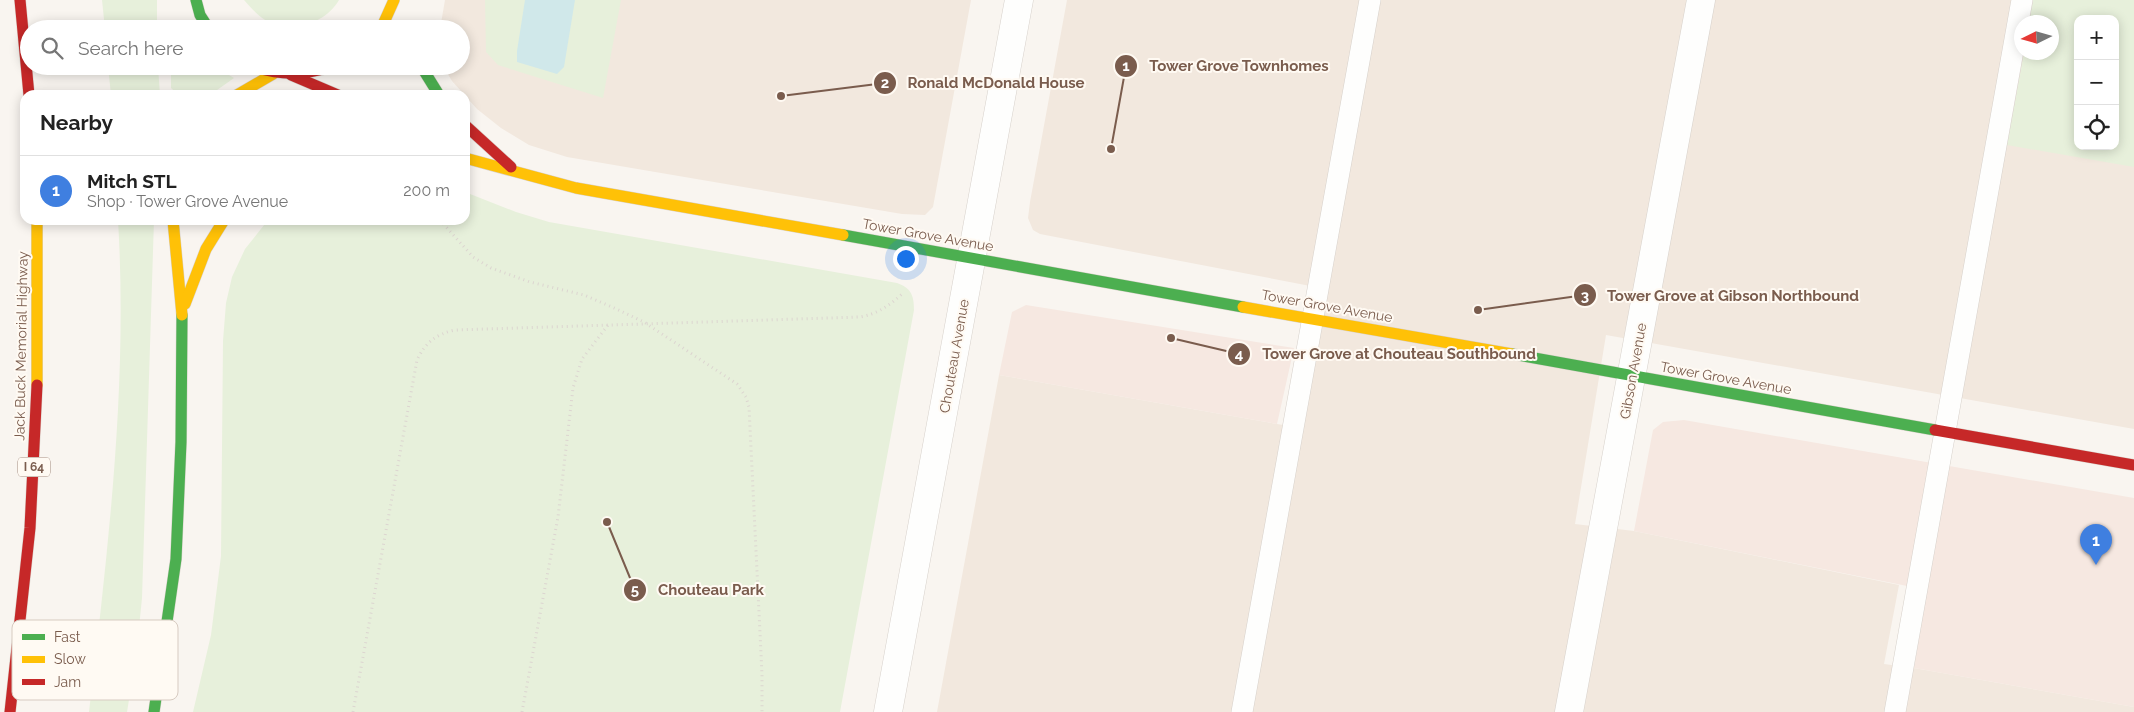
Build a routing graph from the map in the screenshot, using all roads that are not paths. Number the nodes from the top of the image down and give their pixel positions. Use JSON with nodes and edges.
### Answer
{"nodes":[{"id":1,"x":20,"y":0,"type":"edge"},
{"id":2,"x":196,"y":0,"type":"edge"},
{"id":3,"x":395,"y":0,"type":"edge"},
{"id":4,"x":1019,"y":0,"type":"edge"},
{"id":5,"x":1370,"y":0,"type":"edge"},
{"id":6,"x":1701,"y":0,"type":"edge"},
{"id":7,"x":2022,"y":0,"type":"edge"},
{"id":8,"x":401,"y":15,"type":"dead end"},
{"id":9,"x":22,"y":20,"type":"edge"},
{"id":10,"x":203,"y":20,"type":"edge"},
{"id":11,"x":386,"y":20,"type":"edge"},
{"id":12,"x":28,"y":75,"type":"edge"},
{"id":13,"x":271,"y":75,"type":"edge"},
{"id":14,"x":291,"y":75,"type":"edge"},
{"id":15,"x":427,"y":75,"type":"edge"},
{"id":16,"x":29,"y":90,"type":"edge"},
{"id":17,"x":246,"y":90,"type":"edge"},
{"id":18,"x":326,"y":90,"type":"edge"},
{"id":19,"x":436,"y":90,"type":"edge"},
{"id":20,"x":470,"y":130,"type":"edge"},
{"id":21,"x":470,"y":159,"type":"edge"},
{"id":22,"x":516,"y":171,"type":"junction"},
{"id":23,"x":37,"y":225,"type":"edge"},
{"id":24,"x":173,"y":225,"type":"edge"},
{"id":25,"x":220,"y":225,"type":"edge"},
{"id":26,"x":972,"y":258,"type":"junction"},
{"id":27,"x":182,"y":312,"type":"junction"},
{"id":28,"x":1313,"y":319,"type":"junction"},
{"id":29,"x":1631,"y":377,"type":"junction"},
{"id":30,"x":1944,"y":430,"type":"junction"},
{"id":31,"x":2134,"y":465,"type":"edge"},
{"id":32,"x":23,"y":620,"type":"edge"},
{"id":33,"x":169,"y":620,"type":"edge"},
{"id":34,"x":12,"y":698,"type":"edge"},
{"id":35,"x":10,"y":712,"type":"edge"},
{"id":36,"x":888,"y":712,"type":"edge"},
{"id":37,"x":1242,"y":712,"type":"edge"},
{"id":38,"x":1569,"y":712,"type":"edge"},
{"id":39,"x":1895,"y":712,"type":"edge"}],
"edges":[{"from":1,"to":9,"type":"main road"},
{"from":2,"to":10,"type":"main road"},
{"from":3,"to":8,"type":"main road"},
{"from":3,"to":11,"type":"main road"},
{"from":4,"to":26,"type":"street","name":"Chouteau Avenue"},
{"from":5,"to":28,"type":"lane"},
{"from":6,"to":29,"type":"street","name":"Gibson Avenue"},
{"from":7,"to":30,"type":"lane"},
{"from":12,"to":16,"type":"main road"},
{"from":13,"to":17,"type":"main road"},
{"from":14,"to":18,"type":"main road"},
{"from":15,"to":19,"type":"main road"},
{"from":20,"to":22,"type":"main road","name":"Tower Grove Avenue"},
{"from":21,"to":22,"type":"main road","name":"Tower Grove Avenue"},
{"from":22,"to":26,"type":"main road","name":"Tower Grove Avenue"},
{"from":23,"to":32,"type":"main road","name":"Jack Buck Memorial Highway","number":"I 64"},
{"from":24,"to":27,"type":"main road"},
{"from":25,"to":27,"type":"main road"},
{"from":26,"to":28,"type":"main road","name":"Tower Grove Avenue"},
{"from":26,"to":36,"type":"street","name":"Chouteau Avenue"},
{"from":27,"to":33,"type":"main road"},
{"from":28,"to":29,"type":"main road","name":"Tower Grove Avenue"},
{"from":28,"to":37,"type":"lane"},
{"from":29,"to":30,"type":"main road","name":"Tower Grove Avenue"},
{"from":29,"to":38,"type":"street","name":"Gibson Avenue"},
{"from":30,"to":31,"type":"main road","name":"Tower Grove Avenue"},
{"from":30,"to":39,"type":"lane"},
{"from":34,"to":35,"type":"main road","name":"Jack Buck Memorial Highway","number":"I 64"}]}
